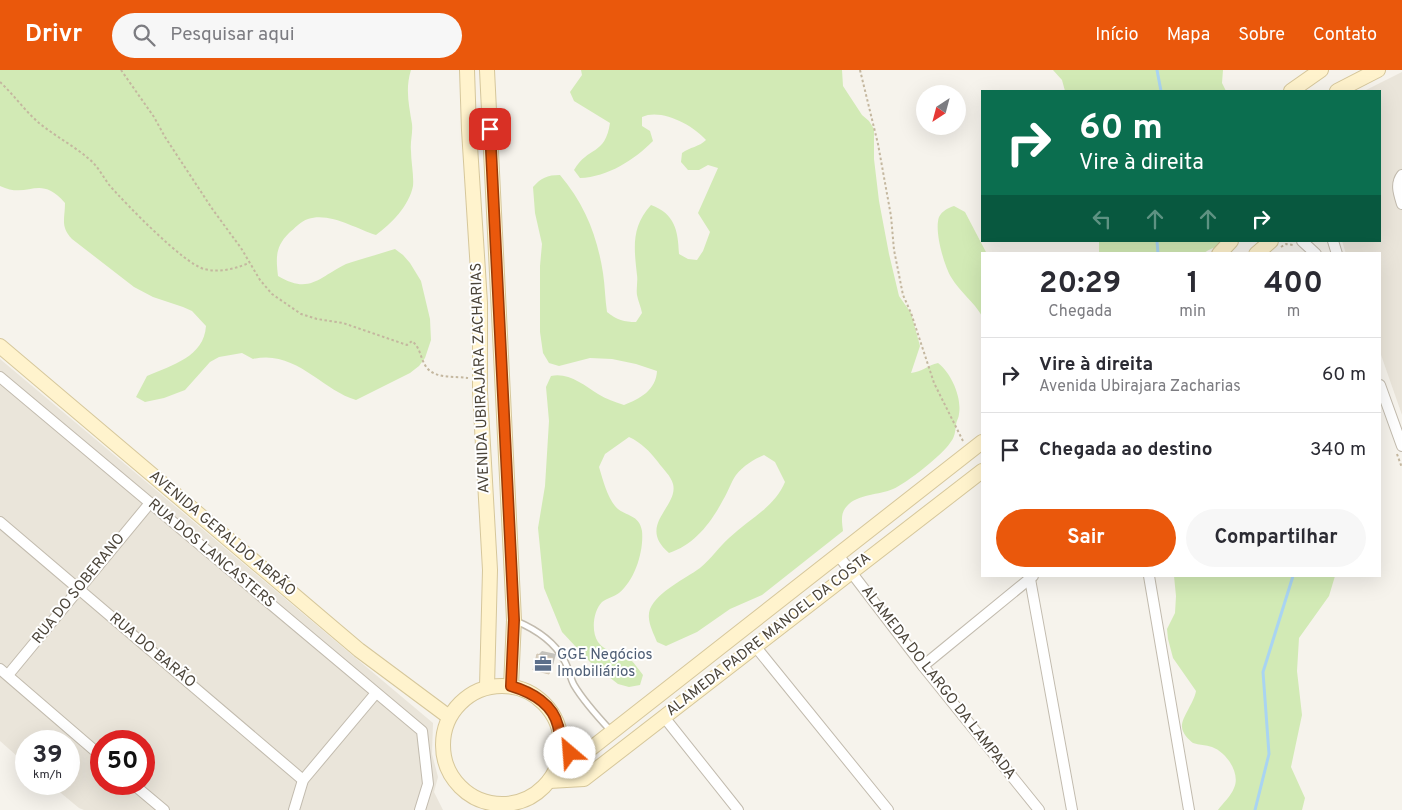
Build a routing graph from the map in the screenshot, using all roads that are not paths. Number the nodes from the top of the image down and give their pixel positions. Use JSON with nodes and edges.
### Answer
{"nodes":[{"id":1,"x":467,"y":70,"type":"edge"},
{"id":2,"x":487,"y":70,"type":"edge"},
{"id":3,"x":1319,"y":70,"type":"edge"},
{"id":4,"x":1378,"y":70,"type":"edge"},
{"id":5,"x":1292,"y":90,"type":"edge"},
{"id":6,"x":1339,"y":90,"type":"edge"},
{"id":7,"x":1402,"y":175,"type":"edge"},
{"id":8,"x":1402,"y":204,"type":"edge"},
{"id":9,"x":1231,"y":242,"type":"edge"},
{"id":10,"x":1298,"y":243,"type":"edge"},
{"id":11,"x":1274,"y":245,"type":"edge"},
{"id":12,"x":1221,"y":252,"type":"edge"},
{"id":13,"x":1260,"y":252,"type":"edge"},
{"id":14,"x":1313,"y":252,"type":"edge"},
{"id":15,"x":0,"y":346,"type":"edge"},
{"id":16,"x":0,"y":376,"type":"edge"},
{"id":17,"x":1381,"y":388,"type":"edge"},
{"id":18,"x":981,"y":443,"type":"edge"},
{"id":19,"x":1402,"y":446,"type":"edge"},
{"id":20,"x":981,"y":472,"type":"edge"},
{"id":21,"x":150,"y":502,"type":"junction"},
{"id":22,"x":0,"y":522,"type":"edge"},
{"id":23,"x":838,"y":554,"type":"junction"},
{"id":24,"x":850,"y":572,"type":"junction"},
{"id":25,"x":1149,"y":577,"type":"edge"},
{"id":26,"x":1032,"y":578,"type":"edge"},
{"id":27,"x":79,"y":589,"type":"junction"},
{"id":28,"x":514,"y":620,"type":"junction"},
{"id":29,"x":756,"y":646,"type":"junction"},
{"id":30,"x":923,"y":666,"type":"junction"},
{"id":31,"x":4,"y":672,"type":"edge"},
{"id":32,"x":511,"y":686,"type":"junction"},
{"id":33,"x":487,"y":687,"type":"junction"},
{"id":34,"x":376,"y":693,"type":"junction"},
{"id":35,"x":449,"y":717,"type":"junction"},
{"id":36,"x":664,"y":717,"type":"junction"},
{"id":37,"x":611,"y":732,"type":"junction"},
{"id":38,"x":90,"y":746,"type":"edge"},
{"id":39,"x":561,"y":747,"type":"junction"},
{"id":40,"x":303,"y":780,"type":"junction"},
{"id":41,"x":549,"y":781,"type":"junction"},
{"id":42,"x":146,"y":795,"type":"edge"},
{"id":43,"x":475,"y":804,"type":"edge"},
{"id":44,"x":509,"y":807,"type":"edge"},
{"id":45,"x":164,"y":810,"type":"edge"},
{"id":46,"x":294,"y":810,"type":"edge"},
{"id":47,"x":420,"y":810,"type":"edge"},
{"id":48,"x":738,"y":810,"type":"edge"},
{"id":49,"x":888,"y":810,"type":"edge"},
{"id":50,"x":1040,"y":810,"type":"edge"},
{"id":51,"x":1072,"y":810,"type":"edge"},
{"id":52,"x":1189,"y":810,"type":"edge"}],
"edges":[{"from":1,"to":33,"type":"main road","name":"AVENIDA UBIRAJARA ZACHARIAS"},
{"from":2,"to":28,"type":"main road","name":"AVENIDA UBIRAJARA ZACHARIAS"},
{"from":3,"to":5,"type":"main road"},
{"from":4,"to":6,"type":"main road"},
{"from":7,"to":8,"type":"street"},
{"from":9,"to":12,"type":"main road"},
{"from":10,"to":14,"type":"street"},
{"from":11,"to":13,"type":"main road"},
{"from":15,"to":35,"type":"main road","name":"AVENIDA GERALDO ABRÃO"},
{"from":16,"to":21,"type":"street","name":"RUA DOS LANCASTERS"},
{"from":17,"to":19,"type":"street"},
{"from":18,"to":23,"type":"main road","name":"ALAMEDA PADRE MANOEL DA COSTA"},
{"from":20,"to":24,"type":"main road","name":"ALAMEDA PADRE MANOEL DA COSTA"},
{"from":21,"to":27,"type":"street","name":"RUA DO SOBERANO"},
{"from":21,"to":34,"type":"street","name":"RUA DOS LANCASTERS"},
{"from":22,"to":27,"type":"street","name":"RUA DO BARÃO"},
{"from":23,"to":24,"type":"street","name":"ALAMEDA DO LARGO DA LAMPADA"},
{"from":23,"to":37,"type":"main road","name":"ALAMEDA PADRE MANOEL DA COSTA"},
{"from":24,"to":29,"type":"main road","name":"ALAMEDA PADRE MANOEL DA COSTA"},
{"from":24,"to":30,"type":"street","name":"ALAMEDA DO LARGO DA LAMPADA"},
{"from":25,"to":52,"type":"street"},
{"from":26,"to":30,"type":"street"},
{"from":26,"to":51,"type":"street"},
{"from":27,"to":31,"type":"street","name":"RUA DO SOBERANO"},
{"from":27,"to":40,"type":"street","name":"RUA DO BARÃO"},
{"from":28,"to":32,"type":"main road","name":"AVENIDA UBIRAJARA ZACHARIAS"},
{"from":28,"to":37,"type":"lane"},
{"from":29,"to":36,"type":"main road","name":"ALAMEDA PADRE MANOEL DA COSTA"},
{"from":29,"to":49,"type":"street"},
{"from":30,"to":50,"type":"street","name":"ALAMEDA DO LARGO DA LAMPADA"},
{"from":31,"to":38,"type":"street"},
{"from":32,"to":33,"type":"main road"},
{"from":32,"to":39,"type":"main road"},
{"from":33,"to":35,"type":"main road"},
{"from":34,"to":40,"type":"street"},
{"from":34,"to":47,"type":"street","name":"RUA DOS LANCASTERS"},
{"from":35,"to":43,"type":"main road"},
{"from":36,"to":41,"type":"main road","name":"ALAMEDA PADRE MANOEL DA COSTA"},
{"from":36,"to":48,"type":"street"},
{"from":37,"to":39,"type":"main road","name":"ALAMEDA PADRE MANOEL DA COSTA"},
{"from":39,"to":41,"type":"main road"},
{"from":40,"to":46,"type":"street"},
{"from":41,"to":44,"type":"main road"},
{"from":42,"to":45,"type":"street"},
{"from":43,"to":44,"type":"main road"}]}
